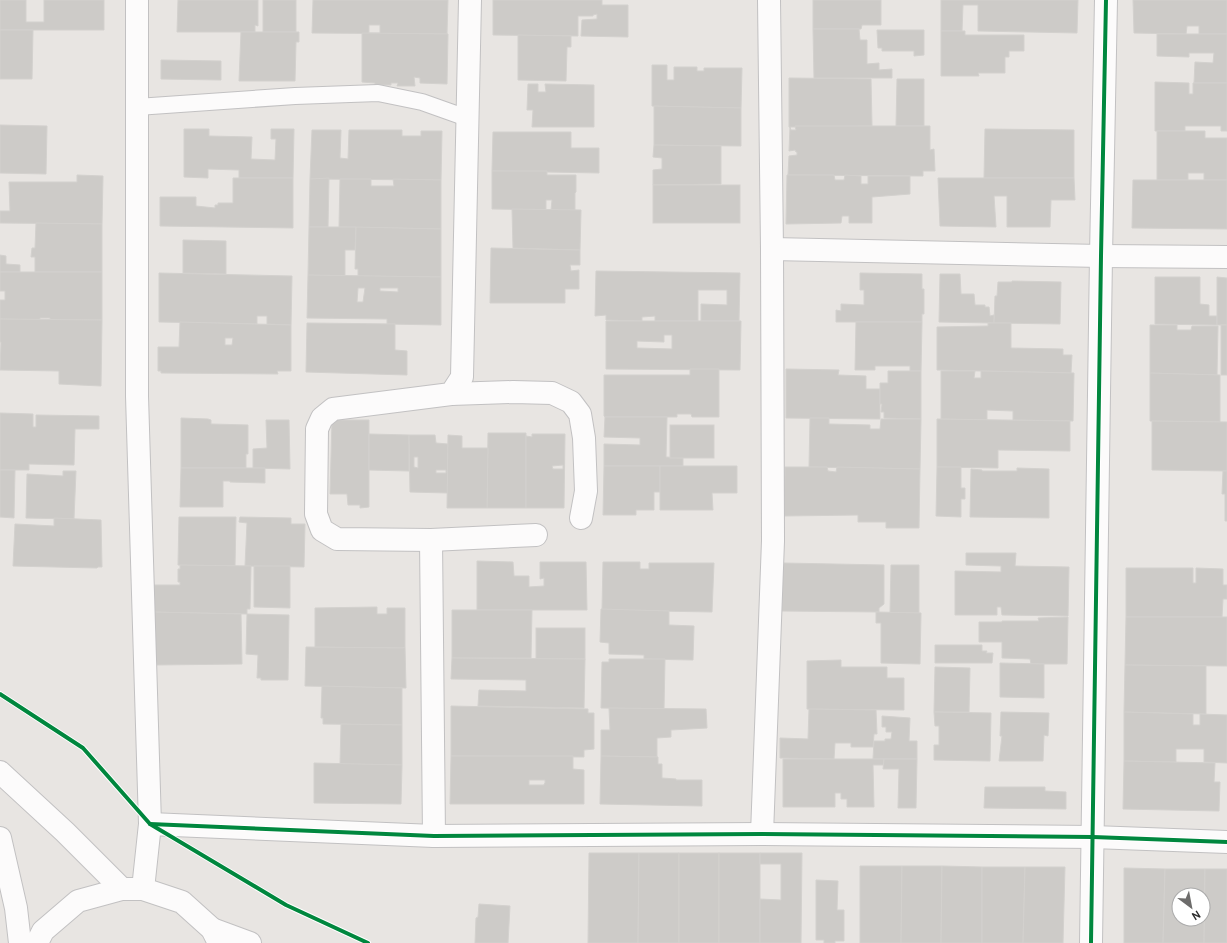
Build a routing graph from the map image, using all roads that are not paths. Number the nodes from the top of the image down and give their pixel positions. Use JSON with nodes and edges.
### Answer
{"nodes":[{"id":1,"x":137,"y":0,"type":"edge"},
{"id":2,"x":470,"y":0,"type":"edge"},
{"id":3,"x":769,"y":0,"type":"edge"},
{"id":4,"x":1106,"y":0,"type":"edge"},
{"id":5,"x":137,"y":107,"type":"junction"},
{"id":6,"x":467,"y":118,"type":"junction"},
{"id":7,"x":772,"y":249,"type":"junction"},
{"id":8,"x":1101,"y":256,"type":"junction"},
{"id":9,"x":1227,"y":257,"type":"edge"},
{"id":10,"x":451,"y":394,"type":"junction"},
{"id":11,"x":582,"y":518,"type":"dead end"},
{"id":12,"x":536,"y":535,"type":"dead end"},
{"id":13,"x":431,"y":540,"type":"junction"},
{"id":14,"x":0,"y":772,"type":"edge"},
{"id":15,"x":150,"y":824,"type":"junction"},
{"id":16,"x":762,"y":834,"type":"junction"},
{"id":17,"x":434,"y":836,"type":"junction"},
{"id":18,"x":1093,"y":837,"type":"junction"},
{"id":19,"x":0,"y":838,"type":"edge"},
{"id":20,"x":1227,"y":842,"type":"edge"},
{"id":21,"x":133,"y":889,"type":"junction"},
{"id":22,"x":216,"y":936,"type":"edge"},
{"id":23,"x":20,"y":943,"type":"edge"},
{"id":24,"x":37,"y":943,"type":"edge"},
{"id":25,"x":250,"y":943,"type":"edge"},
{"id":26,"x":1091,"y":943,"type":"edge"}],
"edges":[{"from":1,"to":5,"type":"street"},
{"from":2,"to":6,"type":"street"},
{"from":3,"to":7,"type":"street"},
{"from":4,"to":8,"type":"street"},
{"from":5,"to":6,"type":"lane"},
{"from":5,"to":15,"type":"street"},
{"from":6,"to":10,"type":"street"},
{"from":7,"to":8,"type":"street"},
{"from":7,"to":16,"type":"street"},
{"from":8,"to":9,"type":"street"},
{"from":8,"to":18,"type":"street"},
{"from":10,"to":11,"type":"street"},
{"from":10,"to":13,"type":"street"},
{"from":12,"to":13,"type":"street"},
{"from":13,"to":17,"type":"street"},
{"from":14,"to":21,"type":"street"},
{"from":15,"to":17,"type":"street"},
{"from":15,"to":21,"type":"street"},
{"from":16,"to":17,"type":"street"},
{"from":16,"to":18,"type":"street"},
{"from":18,"to":20,"type":"street"},
{"from":18,"to":26,"type":"street"},
{"from":19,"to":23,"type":"street"},
{"from":21,"to":22,"type":"street"},
{"from":21,"to":24,"type":"street"},
{"from":22,"to":25,"type":"street"}]}
